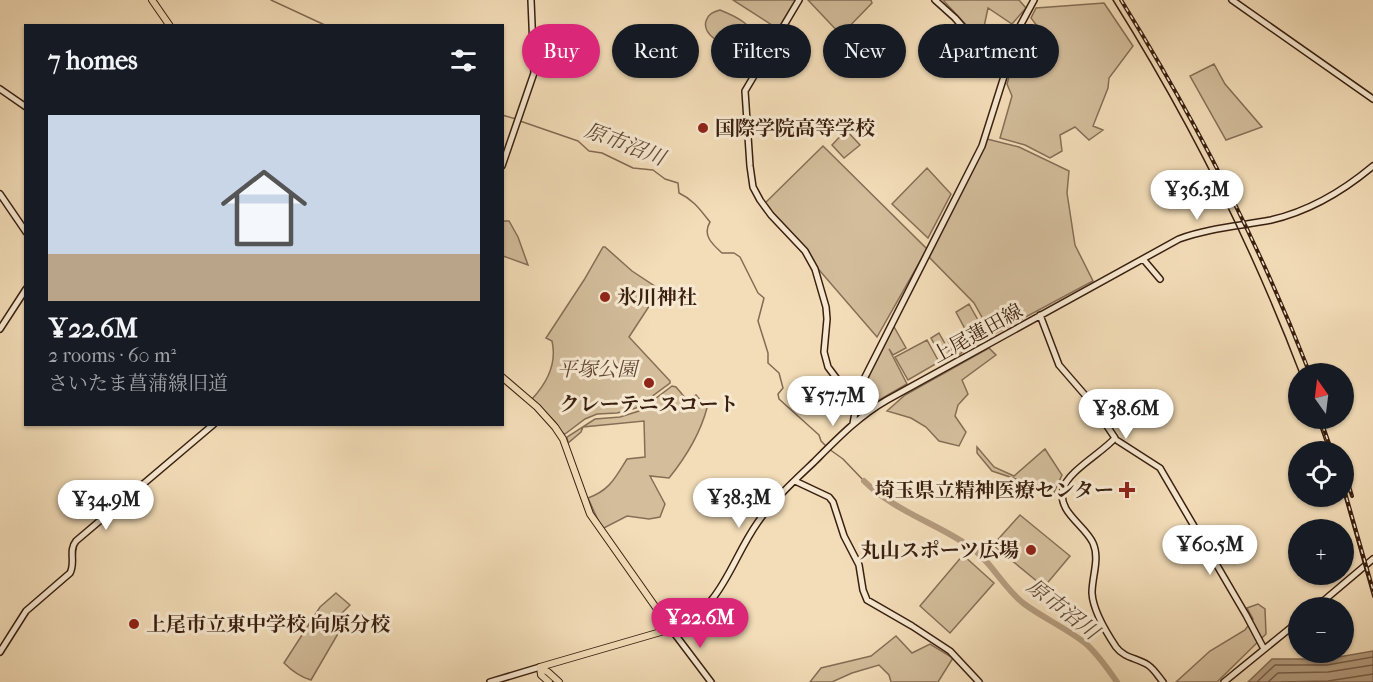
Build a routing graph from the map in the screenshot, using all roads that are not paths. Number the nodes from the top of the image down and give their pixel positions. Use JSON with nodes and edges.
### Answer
{"nodes":[{"id":1,"x":152,"y":0,"type":"edge"},
{"id":2,"x":531,"y":0,"type":"edge"},
{"id":3,"x":799,"y":0,"type":"edge"},
{"id":4,"x":935,"y":0,"type":"edge"},
{"id":5,"x":1034,"y":0,"type":"edge"},
{"id":6,"x":1232,"y":0,"type":"edge"},
{"id":7,"x":169,"y":24,"type":"edge"},
{"id":8,"x":960,"y":24,"type":"edge"},
{"id":9,"x":1021,"y":24,"type":"edge"},
{"id":10,"x":1003,"y":78,"type":"edge"},
{"id":11,"x":0,"y":89,"type":"edge"},
{"id":12,"x":1373,"y":99,"type":"edge"},
{"id":13,"x":24,"y":106,"type":"edge"},
{"id":14,"x":504,"y":161,"type":"edge"},
{"id":15,"x":1373,"y":166,"type":"edge"},
{"id":16,"x":0,"y":194,"type":"edge"},
{"id":17,"x":24,"y":229,"type":"edge"},
{"id":18,"x":1143,"y":259,"type":"junction"},
{"id":19,"x":1160,"y":279,"type":"dead end"},
{"id":20,"x":24,"y":292,"type":"edge"},
{"id":21,"x":1040,"y":315,"type":"junction"},
{"id":22,"x":0,"y":329,"type":"edge"},
{"id":23,"x":504,"y":379,"type":"edge"},
{"id":24,"x":859,"y":391,"type":"junction"},
{"id":25,"x":853,"y":424,"type":"junction"},
{"id":26,"x":212,"y":426,"type":"edge"},
{"id":27,"x":1118,"y":441,"type":"dead end"},
{"id":28,"x":795,"y":481,"type":"junction"},
{"id":29,"x":1373,"y":559,"type":"edge"},
{"id":30,"x":1328,"y":597,"type":"edge"},
{"id":31,"x":671,"y":629,"type":"junction"},
{"id":32,"x":1288,"y":630,"type":"edge"},
{"id":33,"x":1264,"y":649,"type":"junction"},
{"id":34,"x":0,"y":652,"type":"edge"},
{"id":35,"x":540,"y":667,"type":"junction"},
{"id":36,"x":501,"y":679,"type":"junction"},
{"id":37,"x":490,"y":682,"type":"edge"},
{"id":38,"x":508,"y":682,"type":"edge"},
{"id":39,"x":549,"y":682,"type":"edge"},
{"id":40,"x":559,"y":682,"type":"edge"},
{"id":41,"x":711,"y":682,"type":"edge"},
{"id":42,"x":979,"y":682,"type":"edge"},
{"id":43,"x":1163,"y":682,"type":"edge"},
{"id":44,"x":1224,"y":682,"type":"edge"}],
"edges":[{"from":1,"to":7,"type":"main road"},
{"from":2,"to":14,"type":"street"},
{"from":3,"to":24,"type":"street"},
{"from":4,"to":8,"type":"street"},
{"from":5,"to":9,"type":"street"},
{"from":6,"to":12,"type":"street"},
{"from":10,"to":24,"type":"street"},
{"from":11,"to":13,"type":"street"},
{"from":15,"to":18,"type":"street","name":"上尾蓮田線"},
{"from":16,"to":17,"type":"street"},
{"from":18,"to":19,"type":"street"},
{"from":18,"to":21,"type":"street","name":"上尾蓮田線"},
{"from":20,"to":22,"type":"street"},
{"from":21,"to":25,"type":"street","name":"上尾蓮田線"},
{"from":21,"to":43,"type":"street"},
{"from":23,"to":31,"type":"main road"},
{"from":24,"to":25,"type":"street"},
{"from":25,"to":28,"type":"street","name":"上尾蓮田線"},
{"from":26,"to":34,"type":"street"},
{"from":27,"to":33,"type":"street"},
{"from":28,"to":31,"type":"street","name":"上尾蓮田線"},
{"from":28,"to":42,"type":"street"},
{"from":29,"to":30,"type":"street"},
{"from":31,"to":35,"type":"main road"},
{"from":31,"to":41,"type":"street"},
{"from":32,"to":33,"type":"street"},
{"from":33,"to":44,"type":"street"},
{"from":35,"to":36,"type":"street"},
{"from":35,"to":39,"type":"main road"},
{"from":35,"to":40,"type":"main road"},
{"from":36,"to":37,"type":"street"},
{"from":36,"to":38,"type":"street"}]}
